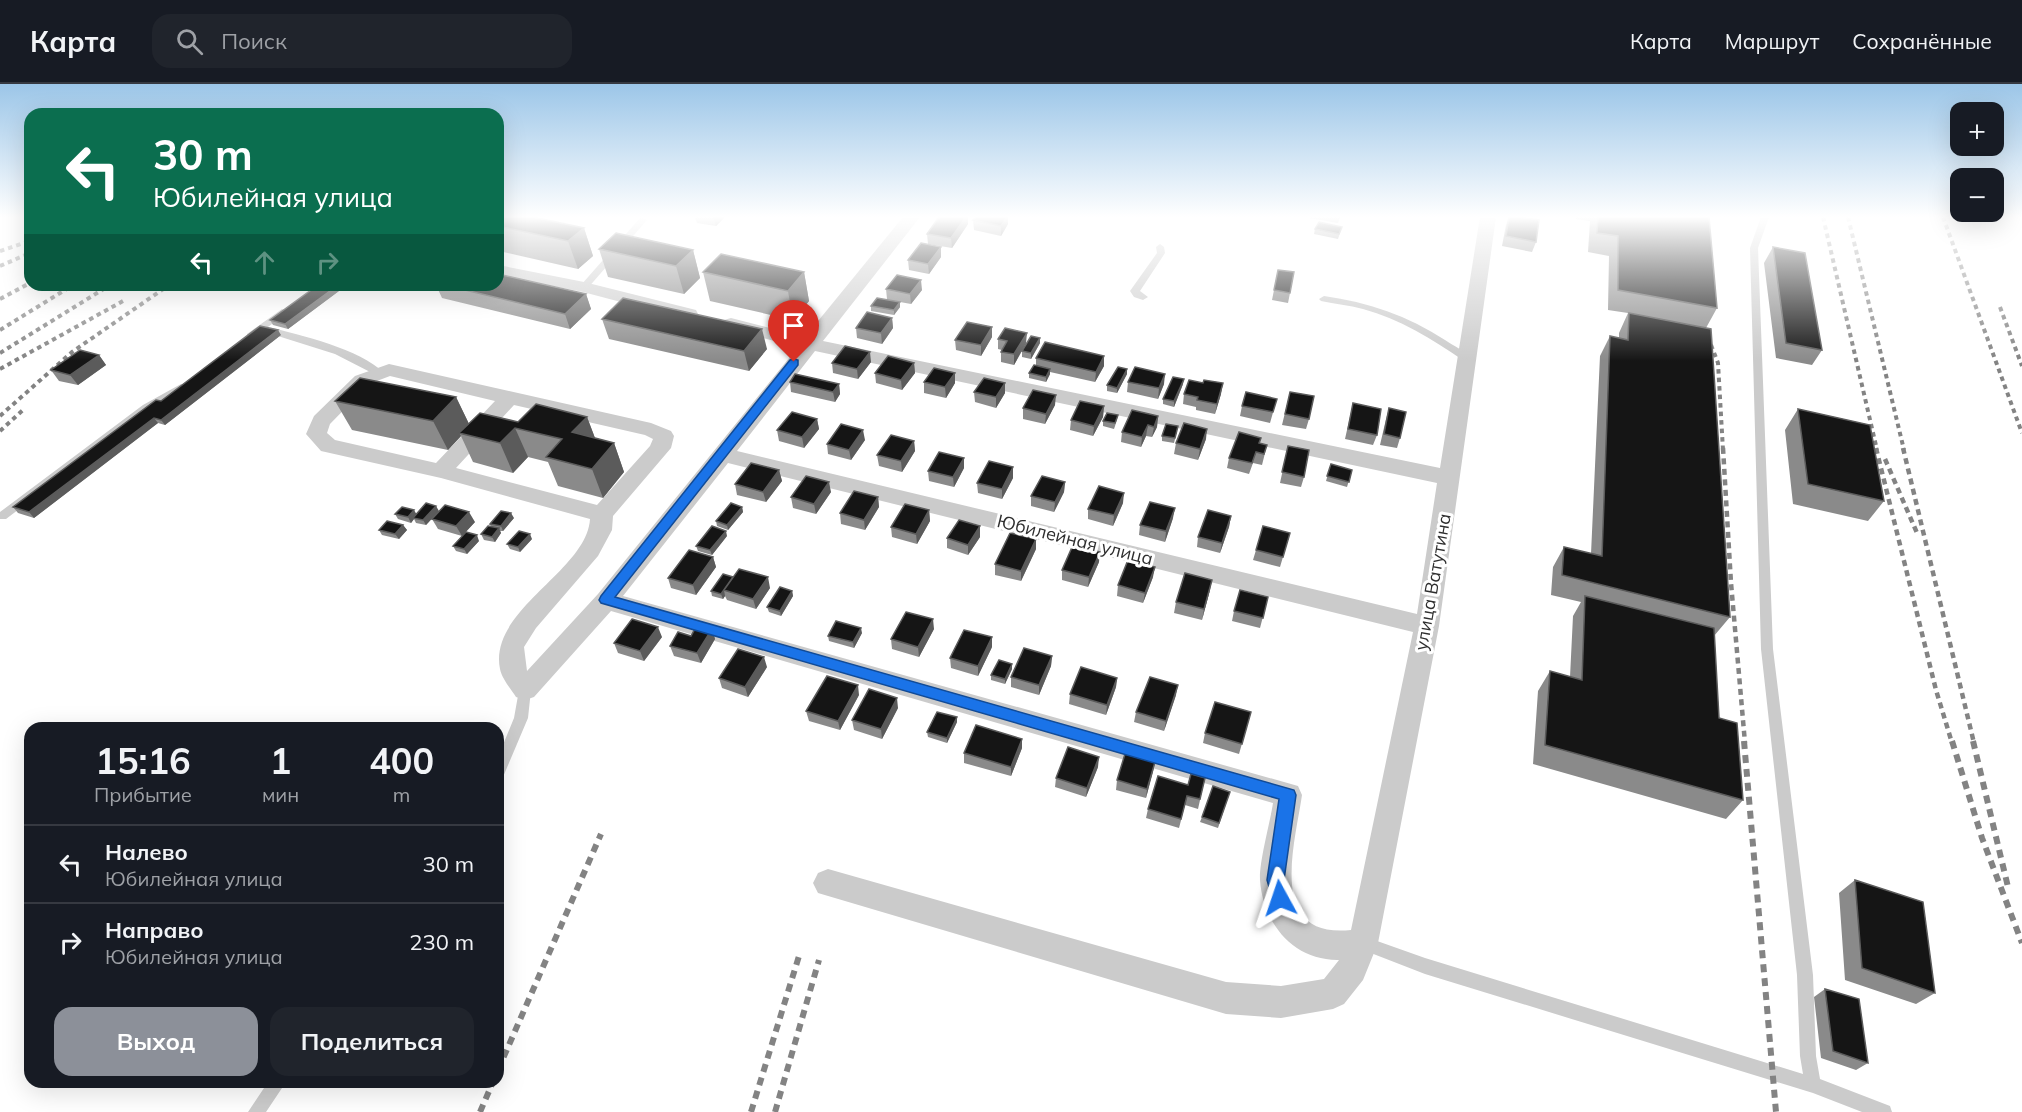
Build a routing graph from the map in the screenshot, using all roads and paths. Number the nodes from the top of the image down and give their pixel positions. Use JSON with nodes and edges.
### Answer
{"nodes":[{"id":1,"x":603,"y":265,"type":"edge"},
{"id":2,"x":873,"y":265,"type":"edge"},
{"id":3,"x":1153,"y":265,"type":"edge"},
{"id":4,"x":1478,"y":265,"type":"edge"},
{"id":5,"x":1755,"y":265,"type":"edge"},
{"id":6,"x":504,"y":271,"type":"edge"},
{"id":7,"x":584,"y":287,"type":"junction"},
{"id":8,"x":1143,"y":297,"type":"dead end"},
{"id":9,"x":1324,"y":299,"type":"dead end"},
{"id":10,"x":294,"y":304,"type":"edge"},
{"id":11,"x":261,"y":328,"type":"junction"},
{"id":12,"x":243,"y":341,"type":"edge"},
{"id":13,"x":808,"y":344,"type":"junction"},
{"id":14,"x":1467,"y":359,"type":"junction"},
{"id":15,"x":379,"y":373,"type":"junction"},
{"id":16,"x":189,"y":381,"type":"edge"},
{"id":17,"x":509,"y":398,"type":"junction"},
{"id":18,"x":722,"y":454,"type":"junction"},
{"id":19,"x":441,"y":471,"type":"junction"},
{"id":20,"x":1450,"y":478,"type":"junction"},
{"id":21,"x":602,"y":513,"type":"junction"},
{"id":22,"x":2,"y":516,"type":"dead end"},
{"id":23,"x":606,"y":600,"type":"junction"},
{"id":24,"x":1427,"y":626,"type":"junction"},
{"id":25,"x":525,"y":690,"type":"junction"},
{"id":26,"x":504,"y":759,"type":"edge"},
{"id":27,"x":828,"y":884,"type":"dead end"},
{"id":28,"x":1363,"y":943,"type":"junction"},
{"id":29,"x":1813,"y":1085,"type":"junction"},
{"id":30,"x":274,"y":1088,"type":"edge"},
{"id":31,"x":256,"y":1112,"type":"edge"},
{"id":32,"x":1884,"y":1112,"type":"edge"}],
"edges":[{"from":1,"to":7,"type":"lane"},
{"from":2,"to":13,"type":"street"},
{"from":3,"to":8,"type":"lane"},
{"from":4,"to":14,"type":"street","name":"улица Ватутина"},
{"from":5,"to":29,"type":"lane"},
{"from":6,"to":7,"type":"street"},
{"from":7,"to":13,"type":"street"},
{"from":9,"to":14,"type":"lane"},
{"from":10,"to":11,"type":"lane"},
{"from":11,"to":12,"type":"lane"},
{"from":11,"to":15,"type":"lane"},
{"from":13,"to":18,"type":"street"},
{"from":13,"to":20,"type":"street"},
{"from":14,"to":20,"type":"street","name":"улица Ватутина"},
{"from":15,"to":17,"type":"street"},
{"from":15,"to":19,"type":"street"},
{"from":16,"to":22,"type":"lane"},
{"from":17,"to":19,"type":"street"},
{"from":17,"to":21,"type":"street"},
{"from":18,"to":23,"type":"street"},
{"from":18,"to":24,"type":"street","name":"Юбилейная улица"},
{"from":19,"to":21,"type":"street"},
{"from":20,"to":24,"type":"street","name":"улица Ватутина"},
{"from":21,"to":25,"type":"street"},
{"from":23,"to":25,"type":"street"},
{"from":23,"to":28,"type":"street"},
{"from":24,"to":28,"type":"street","name":"улица Ватутина"},
{"from":25,"to":26,"type":"lane"},
{"from":27,"to":28,"type":"street","name":"улица Ватутина"},
{"from":28,"to":29,"type":"lane"},
{"from":29,"to":32,"type":"lane"},
{"from":30,"to":31,"type":"lane"}]}
